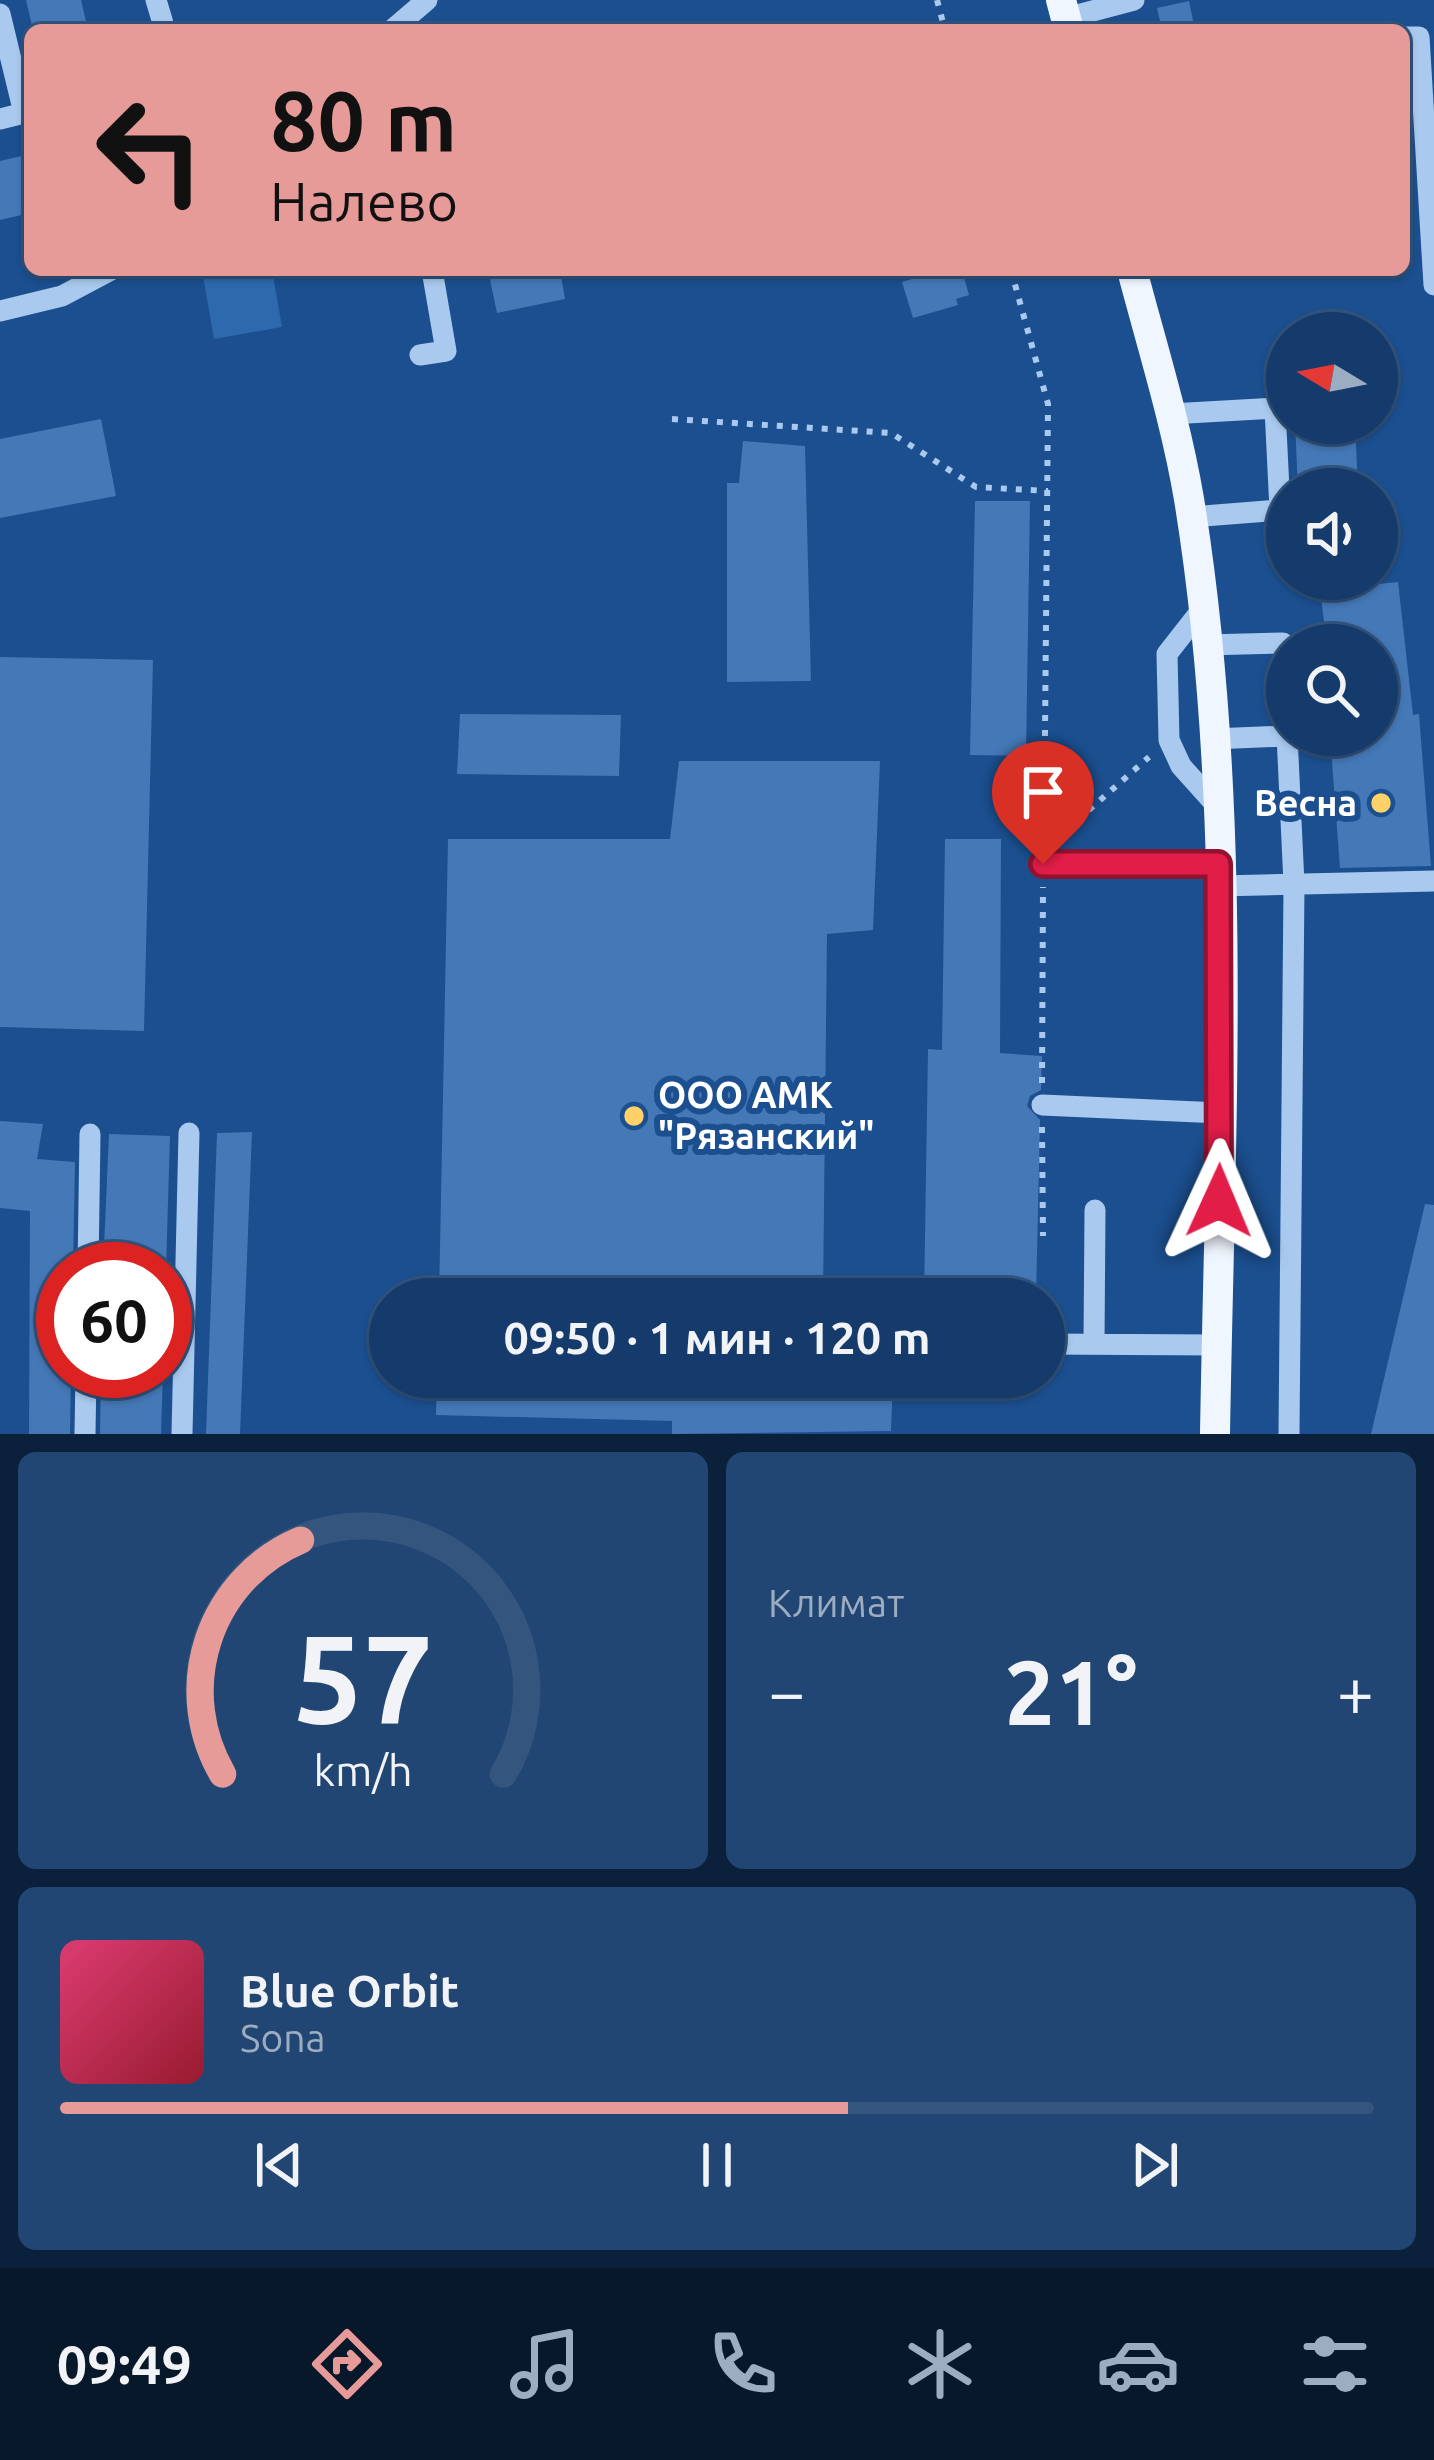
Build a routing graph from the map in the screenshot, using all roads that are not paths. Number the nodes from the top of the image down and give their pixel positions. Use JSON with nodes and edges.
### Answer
{"nodes":[{"id":1,"x":427,"y":0,"type":"edge"},
{"id":2,"x":1134,"y":0,"type":"edge"},
{"id":3,"x":0,"y":14,"type":"edge"},
{"id":4,"x":1066,"y":16,"type":"edge"},
{"id":5,"x":399,"y":24,"type":"edge"},
{"id":6,"x":1419,"y":37,"type":"edge"},
{"id":7,"x":0,"y":119,"type":"edge"},
{"id":8,"x":100,"y":276,"type":"edge"},
{"id":9,"x":433,"y":276,"type":"edge"},
{"id":10,"x":1134,"y":276,"type":"edge"},
{"id":11,"x":1434,"y":285,"type":"edge"},
{"id":12,"x":0,"y":311,"type":"edge"},
{"id":13,"x":419,"y":356,"type":"dead end"},
{"id":14,"x":1170,"y":414,"type":"junction"},
{"id":15,"x":1191,"y":518,"type":"junction"},
{"id":16,"x":1203,"y":608,"type":"junction"},
{"id":17,"x":1266,"y":643,"type":"edge"},
{"id":18,"x":1205,"y":645,"type":"junction"},
{"id":19,"x":1266,"y":735,"type":"edge"},
{"id":20,"x":1212,"y":739,"type":"junction"},
{"id":21,"x":1288,"y":756,"type":"edge"},
{"id":22,"x":1216,"y":805,"type":"junction"},
{"id":23,"x":1043,"y":864,"type":"road end"},
{"id":24,"x":1219,"y":875,"type":"junction"},
{"id":25,"x":1434,"y":880,"type":"edge"},
{"id":26,"x":1294,"y":884,"type":"junction"},
{"id":27,"x":1042,"y":1105,"type":"road end"},
{"id":28,"x":1220,"y":1113,"type":"junction"},
{"id":29,"x":189,"y":1133,"type":"dead end"},
{"id":30,"x":90,"y":1134,"type":"dead end"},
{"id":31,"x":1095,"y":1210,"type":"dead end"},
{"id":32,"x":88,"y":1242,"type":"edge"},
{"id":33,"x":1065,"y":1344,"type":"edge"},
{"id":34,"x":1094,"y":1344,"type":"junction"},
{"id":35,"x":1216,"y":1345,"type":"junction"},
{"id":36,"x":86,"y":1398,"type":"edge"},
{"id":37,"x":85,"y":1434,"type":"edge"},
{"id":38,"x":182,"y":1434,"type":"edge"},
{"id":39,"x":1215,"y":1434,"type":"edge"},
{"id":40,"x":1289,"y":1434,"type":"edge"}],
"edges":[{"from":1,"to":5,"type":"street"},
{"from":2,"to":4,"type":"street"},
{"from":3,"to":7,"type":"street"},
{"from":6,"to":11,"type":"street"},
{"from":8,"to":12,"type":"street"},
{"from":9,"to":13,"type":"street"},
{"from":10,"to":14,"type":"main road"},
{"from":14,"to":15,"type":"main road"},
{"from":14,"to":15,"type":"street"},
{"from":15,"to":16,"type":"main road"},
{"from":16,"to":18,"type":"main road"},
{"from":16,"to":22,"type":"street"},
{"from":17,"to":18,"type":"street"},
{"from":18,"to":20,"type":"main road"},
{"from":19,"to":20,"type":"street"},
{"from":20,"to":22,"type":"main road"},
{"from":21,"to":26,"type":"street"},
{"from":22,"to":24,"type":"main road"},
{"from":23,"to":24,"type":"street"},
{"from":24,"to":26,"type":"street"},
{"from":24,"to":28,"type":"main road"},
{"from":25,"to":26,"type":"street"},
{"from":26,"to":40,"type":"street"},
{"from":27,"to":28,"type":"street"},
{"from":28,"to":35,"type":"main road"},
{"from":29,"to":38,"type":"street"},
{"from":30,"to":32,"type":"street"},
{"from":31,"to":34,"type":"street"},
{"from":33,"to":34,"type":"street"},
{"from":34,"to":35,"type":"street"},
{"from":35,"to":39,"type":"main road"},
{"from":36,"to":37,"type":"street"}]}
